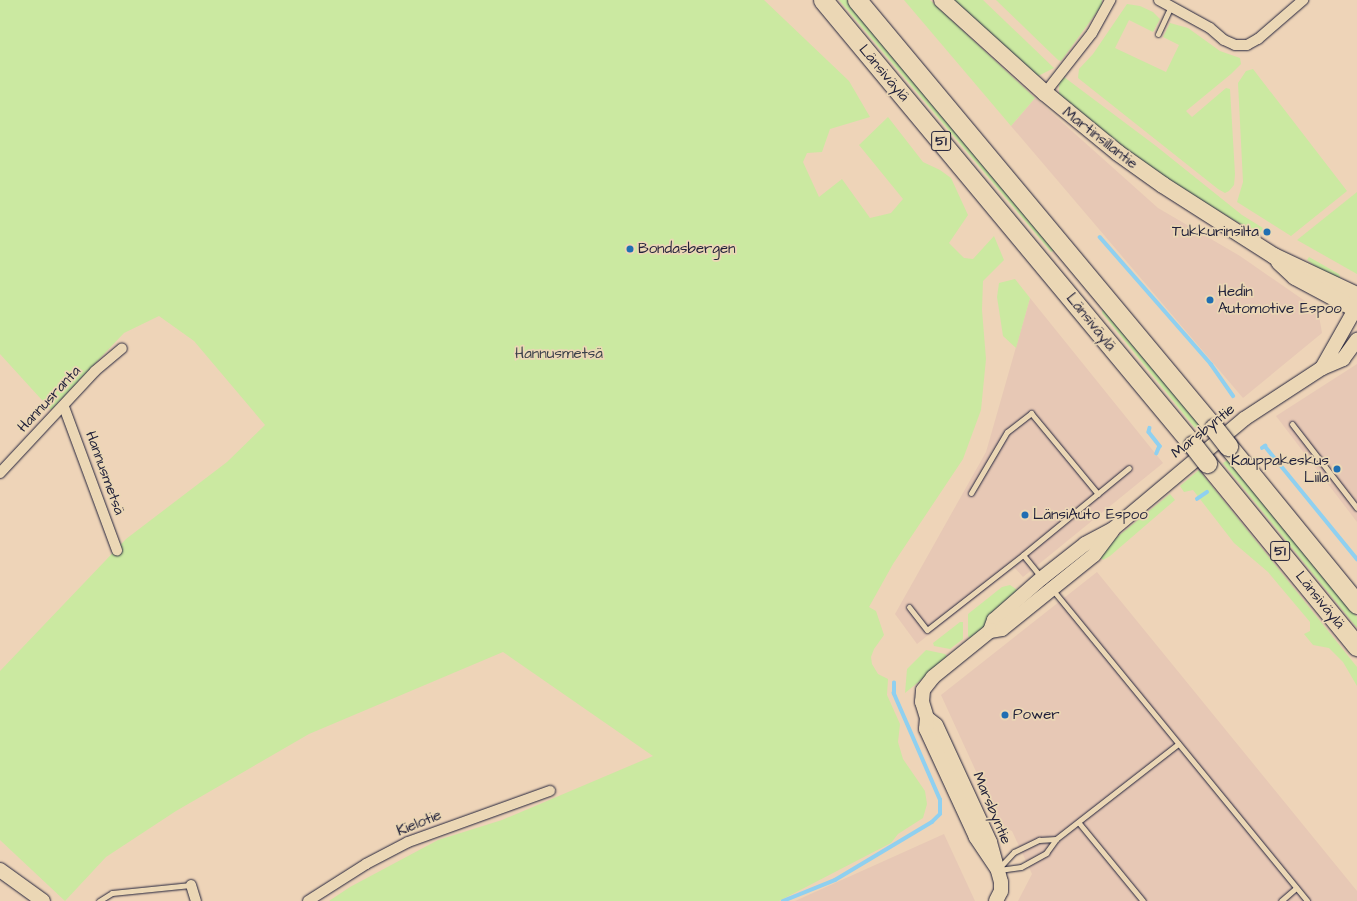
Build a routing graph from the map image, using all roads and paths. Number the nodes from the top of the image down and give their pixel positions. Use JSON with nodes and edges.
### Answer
{"nodes":[{"id":1,"x":823,"y":0,"type":"edge"},
{"id":2,"x":857,"y":0,"type":"edge"},
{"id":3,"x":942,"y":0,"type":"edge"},
{"id":4,"x":1110,"y":0,"type":"edge"},
{"id":5,"x":1159,"y":0,"type":"edge"},
{"id":6,"x":1302,"y":0,"type":"edge"},
{"id":7,"x":1171,"y":6,"type":"junction"},
{"id":8,"x":1158,"y":34,"type":"dead end"},
{"id":9,"x":1045,"y":93,"type":"junction"},
{"id":10,"x":1356,"y":305,"type":"edge"},
{"id":11,"x":1357,"y":340,"type":"edge"},
{"id":12,"x":122,"y":348,"type":"dead end"},
{"id":13,"x":1322,"y":368,"type":"junction"},
{"id":14,"x":64,"y":407,"type":"junction"},
{"id":15,"x":1292,"y":424,"type":"dead end"},
{"id":16,"x":1129,"y":468,"type":"dead end"},
{"id":17,"x":0,"y":473,"type":"edge"},
{"id":18,"x":971,"y":492,"type":"dead end"},
{"id":19,"x":1098,"y":494,"type":"junction"},
{"id":20,"x":1357,"y":508,"type":"edge"},
{"id":21,"x":1113,"y":529,"type":"junction"},
{"id":22,"x":117,"y":550,"type":"dead end"},
{"id":23,"x":1023,"y":555,"type":"junction"},
{"id":24,"x":1042,"y":578,"type":"junction"},
{"id":25,"x":1051,"y":589,"type":"junction"},
{"id":26,"x":1357,"y":604,"type":"edge"},
{"id":27,"x":909,"y":607,"type":"dead end"},
{"id":28,"x":990,"y":632,"type":"junction"},
{"id":29,"x":1357,"y":646,"type":"edge"},
{"id":30,"x":1178,"y":744,"type":"junction"},
{"id":31,"x":550,"y":791,"type":"dead end"},
{"id":32,"x":1079,"y":823,"type":"junction"},
{"id":33,"x":1056,"y":839,"type":"junction"},
{"id":34,"x":0,"y":870,"type":"edge"},
{"id":35,"x":998,"y":870,"type":"junction"},
{"id":36,"x":191,"y":885,"type":"joint"},
{"id":37,"x":1296,"y":888,"type":"junction"},
{"id":38,"x":43,"y":901,"type":"edge"},
{"id":39,"x":99,"y":901,"type":"edge"},
{"id":40,"x":196,"y":901,"type":"edge"},
{"id":41,"x":308,"y":901,"type":"edge"},
{"id":42,"x":996,"y":901,"type":"edge"},
{"id":43,"x":1143,"y":901,"type":"edge"},
{"id":44,"x":1281,"y":901,"type":"edge"},
{"id":45,"x":1307,"y":901,"type":"edge"}],
"edges":[{"from":1,"to":29,"type":"highway","name":"Länsiväylä","number":"51","bridge":true},
{"from":2,"to":26,"type":"highway","name":"Länsiväylä","number":"51","bridge":true},
{"from":3,"to":9,"type":"main road","name":"Martinsillantie"},
{"from":4,"to":9,"type":"street"},
{"from":5,"to":7,"type":"street"},
{"from":6,"to":7,"type":"street"},
{"from":7,"to":8,"type":"lane"},
{"from":9,"to":10,"type":"main road","name":"Martinsillantie"},
{"from":10,"to":13,"type":"main road","name":"Marsbyntie"},
{"from":11,"to":13,"type":"main road","name":"Marsbyntie"},
{"from":12,"to":14,"type":"street","name":"Hannusranta"},
{"from":13,"to":21,"type":"main road","name":"Marsbyntie"},
{"from":14,"to":17,"type":"street","name":"Hannusranta"},
{"from":14,"to":22,"type":"street","name":"Hannusmetsä"},
{"from":15,"to":20,"type":"lane"},
{"from":16,"to":19,"type":"lane"},
{"from":18,"to":19,"type":"lane"},
{"from":19,"to":23,"type":"lane"},
{"from":21,"to":24,"type":"main road","name":"Marsbyntie"},
{"from":21,"to":25,"type":"main road","name":"Marsbyntie"},
{"from":23,"to":24,"type":"lane"},
{"from":23,"to":27,"type":"lane"},
{"from":24,"to":25,"type":"lane"},
{"from":24,"to":28,"type":"main road","name":"Marsbyntie"},
{"from":25,"to":28,"type":"main road","name":"Marsbyntie"},
{"from":25,"to":30,"type":"lane"},
{"from":28,"to":35,"type":"main road","name":"Marsbyntie"},
{"from":30,"to":32,"type":"lane"},
{"from":30,"to":37,"type":"lane"},
{"from":31,"to":41,"type":"street","name":"Kielotie"},
{"from":32,"to":33,"type":"lane"},
{"from":32,"to":43,"type":"lane"},
{"from":33,"to":35,"type":"lane"},
{"from":33,"to":35,"type":"lane"},
{"from":34,"to":38,"type":"main road"},
{"from":35,"to":42,"type":"main road"},
{"from":36,"to":39,"type":"lane"},
{"from":36,"to":40,"type":"street"},
{"from":37,"to":44,"type":"lane"},
{"from":37,"to":45,"type":"lane"}]}
